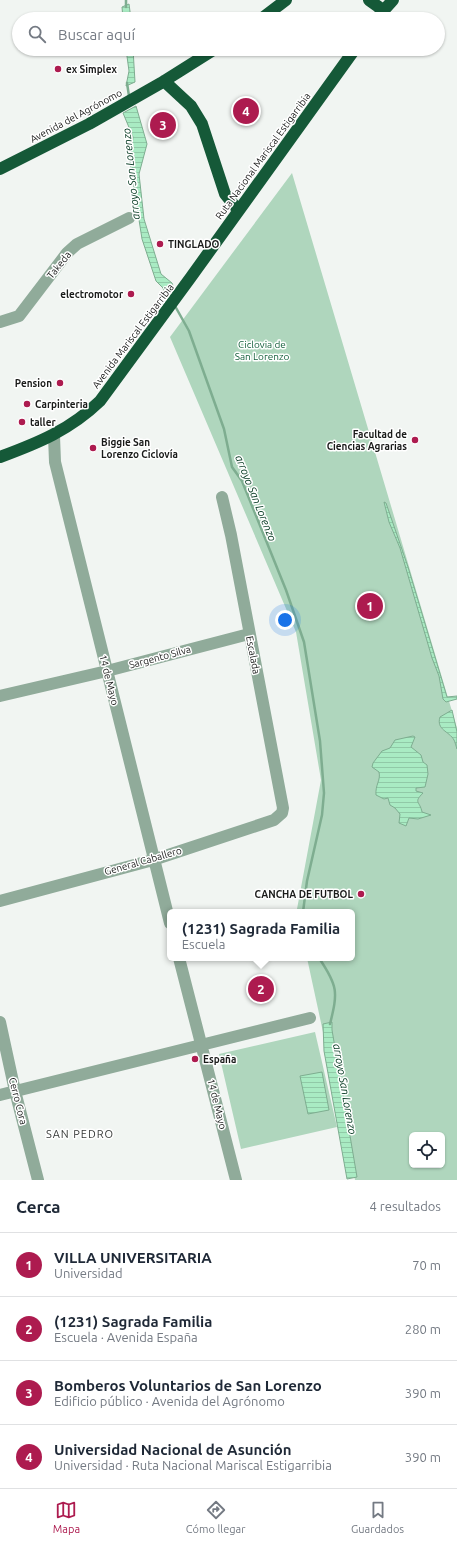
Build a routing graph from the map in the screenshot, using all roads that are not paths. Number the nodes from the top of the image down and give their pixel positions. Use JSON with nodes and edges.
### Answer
{"nodes":[{"id":1,"x":286,"y":0,"type":"edge"},
{"id":2,"x":369,"y":0,"type":"edge"},
{"id":3,"x":393,"y":0,"type":"edge"},
{"id":4,"x":270,"y":12,"type":"edge"},
{"id":5,"x":378,"y":12,"type":"edge"},
{"id":6,"x":383,"y":12,"type":"edge"},
{"id":7,"x":204,"y":56,"type":"edge"},
{"id":8,"x":350,"y":56,"type":"edge"},
{"id":9,"x":163,"y":82,"type":"junction"},
{"id":10,"x":0,"y":168,"type":"edge"},
{"id":11,"x":238,"y":210,"type":"junction"},
{"id":12,"x":128,"y":218,"type":"dead end"},
{"id":13,"x":191,"y":277,"type":"joint"},
{"id":14,"x":0,"y":322,"type":"edge"},
{"id":15,"x":54,"y":436,"type":"junction"},
{"id":16,"x":0,"y":457,"type":"edge"},
{"id":17,"x":222,"y":497,"type":"dead end"},
{"id":18,"x":249,"y":634,"type":"junction"},
{"id":19,"x":107,"y":671,"type":"junction"},
{"id":20,"x":0,"y":696,"type":"edge"},
{"id":21,"x":282,"y":813,"type":"joint"},
{"id":22,"x":153,"y":860,"type":"junction"},
{"id":23,"x":0,"y":901,"type":"edge"},
{"id":24,"x":167,"y":912,"type":"edge"},
{"id":25,"x":180,"y":961,"type":"edge"},
{"id":26,"x":310,"y":1018,"type":"dead end"},
{"id":27,"x":0,"y":1022,"type":"edge"},
{"id":28,"x":202,"y":1045,"type":"junction"},
{"id":29,"x":15,"y":1091,"type":"junction"},
{"id":30,"x":0,"y":1095,"type":"edge"},
{"id":31,"x":38,"y":1180,"type":"edge"},
{"id":32,"x":236,"y":1180,"type":"edge"}],
"edges":[{"from":1,"to":4,"type":"highway"},
{"from":2,"to":5,"type":"highway"},
{"from":3,"to":6,"type":"highway"},
{"from":7,"to":9,"type":"highway"},
{"from":8,"to":11,"type":"highway","name":"Ruta Nacional Mariscal Estigarribia"},
{"from":9,"to":10,"type":"highway","name":"Avenida del Agrónomo"},
{"from":9,"to":11,"type":"highway"},
{"from":11,"to":13,"type":"highway","name":"Ruta Nacional Mariscal Estigarribia"},
{"from":12,"to":14,"type":"street","name":"Takeda"},
{"from":13,"to":15,"type":"highway","name":"Avenida Mariscal Estigarribia"},
{"from":15,"to":16,"type":"highway","name":"Avenida Mariscal Estigarribia"},
{"from":15,"to":19,"type":"street","name":"14 de Mayo"},
{"from":17,"to":18,"type":"street","name":"Escalada"},
{"from":18,"to":19,"type":"street","name":"Sargento Silva"},
{"from":18,"to":21,"type":"street","name":"Escalada"},
{"from":19,"to":20,"type":"street","name":"Sargento Silva"},
{"from":19,"to":22,"type":"street","name":"14 de Mayo"},
{"from":21,"to":22,"type":"street","name":"General Caballero"},
{"from":22,"to":23,"type":"street","name":"General Caballero"},
{"from":22,"to":24,"type":"street","name":"14 de Mayo"},
{"from":25,"to":28,"type":"street","name":"14 de Mayo"},
{"from":26,"to":28,"type":"street"},
{"from":27,"to":29,"type":"street","name":"Cerro Cora"},
{"from":28,"to":29,"type":"street"},
{"from":28,"to":32,"type":"street","name":"14 de Mayo"},
{"from":29,"to":30,"type":"street"},
{"from":29,"to":31,"type":"street","name":"Cerro Cora"}]}
